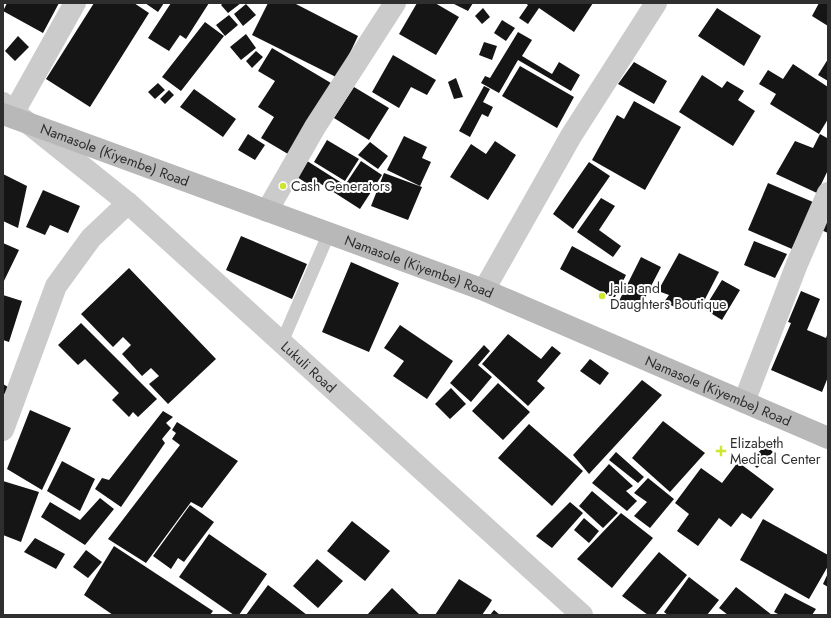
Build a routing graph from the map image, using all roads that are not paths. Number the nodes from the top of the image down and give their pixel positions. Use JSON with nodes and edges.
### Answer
{"nodes":[{"id":1,"x":74,"y":3,"type":"edge"},
{"id":2,"x":395,"y":3,"type":"edge"},
{"id":3,"x":656,"y":3,"type":"edge"},
{"id":4,"x":13,"y":113,"type":"edge"},
{"id":5,"x":828,"y":193,"type":"edge"},
{"id":6,"x":128,"y":203,"type":"junction"},
{"id":7,"x":267,"y":211,"type":"junction"},
{"id":8,"x":329,"y":233,"type":"junction"},
{"id":9,"x":484,"y":290,"type":"junction"},
{"id":10,"x":282,"y":342,"type":"junction"},
{"id":11,"x":744,"y":402,"type":"junction"},
{"id":12,"x":3,"y":430,"type":"edge"},
{"id":13,"x":828,"y":438,"type":"edge"},
{"id":14,"x":582,"y":615,"type":"edge"}],
"edges":[{"from":1,"to":4,"type":"street"},
{"from":2,"to":7,"type":"street"},
{"from":3,"to":9,"type":"street"},
{"from":4,"to":6,"type":"street","name":"Lukuli Road"},
{"from":4,"to":7,"type":"main road","name":"Namasole (Kiyembe) Road"},
{"from":5,"to":11,"type":"street"},
{"from":6,"to":10,"type":"street","name":"Lukuli Road"},
{"from":6,"to":12,"type":"street"},
{"from":7,"to":8,"type":"main road","name":"Namasole (Kiyembe) Road"},
{"from":8,"to":9,"type":"main road","name":"Namasole (Kiyembe) Road"},
{"from":8,"to":10,"type":"lane"},
{"from":9,"to":11,"type":"main road","name":"Namasole (Kiyembe) Road"},
{"from":10,"to":14,"type":"street","name":"Lukuli Road"},
{"from":11,"to":13,"type":"main road","name":"Namasole (Kiyembe) Road"}]}
